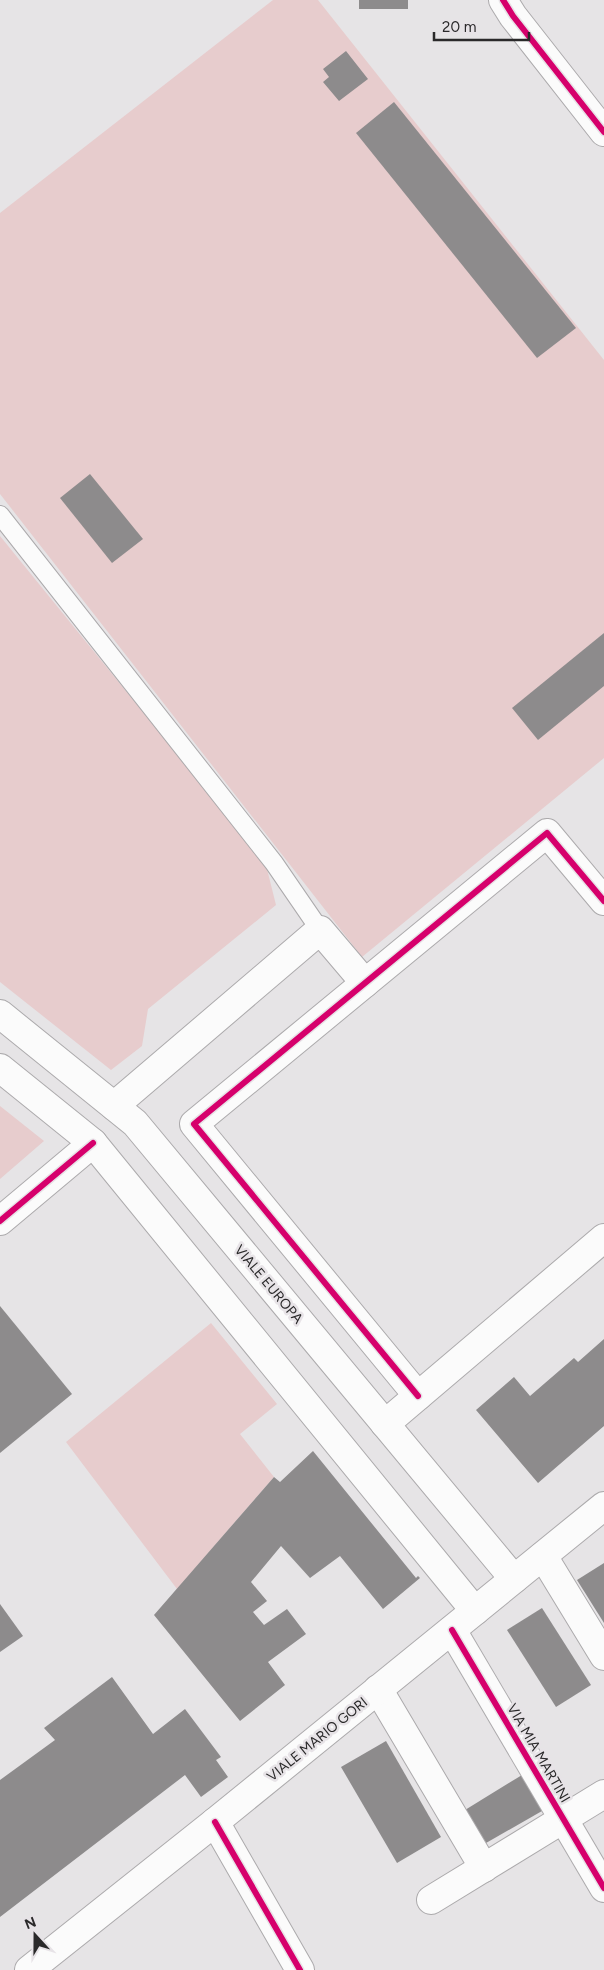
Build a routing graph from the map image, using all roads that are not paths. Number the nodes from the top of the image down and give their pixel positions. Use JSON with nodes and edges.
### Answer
{"nodes":[{"id":1,"x":503,"y":0,"type":"edge"},
{"id":2,"x":604,"y":132,"type":"edge"},
{"id":3,"x":0,"y":516,"type":"edge"},
{"id":4,"x":604,"y":901,"type":"edge"},
{"id":5,"x":320,"y":930,"type":"junction"},
{"id":6,"x":365,"y":983,"type":"junction"},
{"id":7,"x":0,"y":1014,"type":"edge"},
{"id":8,"x":0,"y":1068,"type":"edge"},
{"id":9,"x":114,"y":1106,"type":"junction"},
{"id":10,"x":93,"y":1144,"type":"junction"},
{"id":11,"x":0,"y":1222,"type":"edge"},
{"id":12,"x":604,"y":1238,"type":"edge"},
{"id":13,"x":418,"y":1396,"type":"junction"},
{"id":14,"x":385,"y":1424,"type":"junction"},
{"id":15,"x":604,"y":1506,"type":"edge"},
{"id":16,"x":543,"y":1556,"type":"junction"},
{"id":17,"x":514,"y":1580,"type":"junction"},
{"id":18,"x":475,"y":1611,"type":"junction"},
{"id":19,"x":452,"y":1630,"type":"junction"},
{"id":20,"x":604,"y":1656,"type":"edge"},
{"id":21,"x":378,"y":1690,"type":"junction"},
{"id":22,"x":604,"y":1794,"type":"edge"},
{"id":23,"x":563,"y":1819,"type":"junction"},
{"id":24,"x":215,"y":1822,"type":"junction"},
{"id":25,"x":484,"y":1868,"type":"junction"},
{"id":26,"x":604,"y":1888,"type":"edge"},
{"id":27,"x":431,"y":1900,"type":"dead end"},
{"id":28,"x":29,"y":1970,"type":"edge"},
{"id":29,"x":300,"y":1970,"type":"edge"}],
"edges":[{"from":1,"to":2,"type":"street"},
{"from":3,"to":5,"type":"lane"},
{"from":4,"to":6,"type":"street"},
{"from":5,"to":6,"type":"street"},
{"from":5,"to":9,"type":"street"},
{"from":6,"to":13,"type":"street"},
{"from":7,"to":9,"type":"street","name":"VIALE EUROPA"},
{"from":8,"to":10,"type":"street"},
{"from":9,"to":14,"type":"street","name":"VIALE EUROPA"},
{"from":10,"to":11,"type":"street"},
{"from":10,"to":18,"type":"street"},
{"from":12,"to":13,"type":"street"},
{"from":13,"to":14,"type":"street"},
{"from":14,"to":17,"type":"street","name":"VIALE EUROPA"},
{"from":15,"to":16,"type":"street","name":"VIALE MARIO GORI"},
{"from":16,"to":17,"type":"street","name":"VIALE MARIO GORI"},
{"from":16,"to":20,"type":"street"},
{"from":17,"to":18,"type":"street","name":"VIALE MARIO GORI"},
{"from":18,"to":19,"type":"street","name":"VIALE MARIO GORI"},
{"from":19,"to":21,"type":"street","name":"VIALE MARIO GORI"},
{"from":19,"to":23,"type":"street","name":"VIA MIA MARTINI"},
{"from":21,"to":24,"type":"street","name":"VIALE MARIO GORI"},
{"from":21,"to":25,"type":"street"},
{"from":22,"to":23,"type":"street"},
{"from":23,"to":25,"type":"street"},
{"from":23,"to":26,"type":"street","name":"VIA MIA MARTINI"},
{"from":24,"to":28,"type":"street","name":"VIALE MARIO GORI"},
{"from":24,"to":29,"type":"street"},
{"from":25,"to":27,"type":"street"}]}
